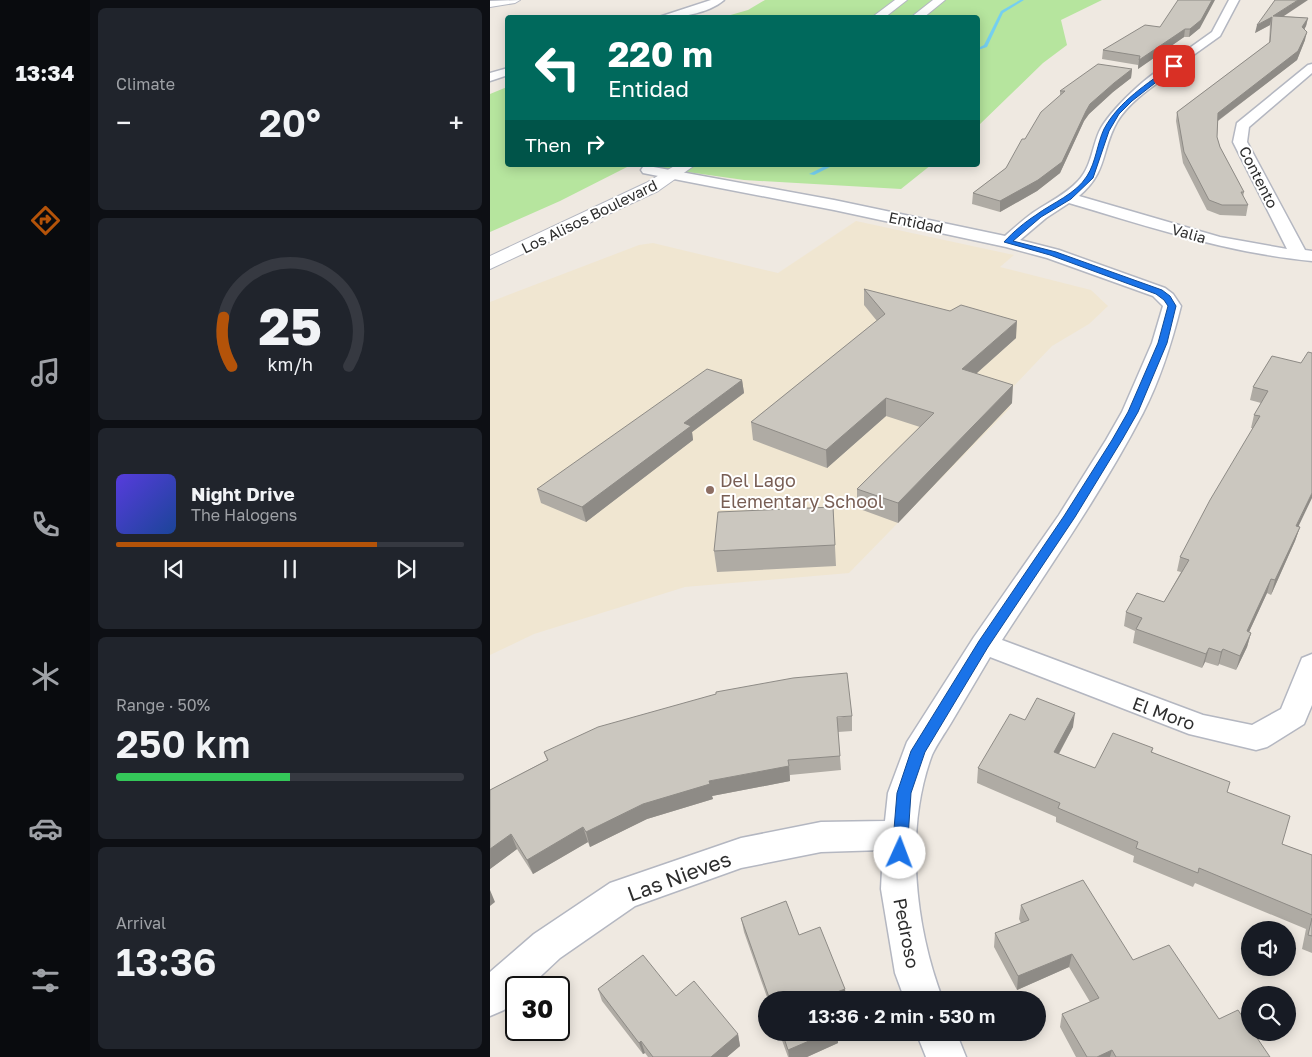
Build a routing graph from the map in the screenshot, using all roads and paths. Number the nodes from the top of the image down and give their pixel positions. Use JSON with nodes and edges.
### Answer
{"nodes":[{"id":1,"x":514,"y":0,"type":"edge"},
{"id":2,"x":719,"y":0,"type":"edge"},
{"id":3,"x":902,"y":0,"type":"edge"},
{"id":4,"x":940,"y":0,"type":"edge"},
{"id":5,"x":1234,"y":0,"type":"edge"},
{"id":6,"x":490,"y":4,"type":"edge"},
{"id":7,"x":673,"y":15,"type":"edge"},
{"id":8,"x":880,"y":15,"type":"edge"},
{"id":9,"x":919,"y":15,"type":"edge"},
{"id":10,"x":1188,"y":54,"type":"dead end"},
{"id":11,"x":1174,"y":66,"type":"dead end"},
{"id":12,"x":1312,"y":67,"type":"edge"},
{"id":13,"x":505,"y":72,"type":"edge"},
{"id":14,"x":490,"y":77,"type":"edge"},
{"id":15,"x":652,"y":167,"type":"edge"},
{"id":16,"x":680,"y":170,"type":"edge"},
{"id":17,"x":630,"y":178,"type":"dead end"},
{"id":18,"x":1068,"y":198,"type":"junction"},
{"id":19,"x":1008,"y":242,"type":"junction"},
{"id":20,"x":1306,"y":255,"type":"edge"},
{"id":21,"x":490,"y":263,"type":"edge"},
{"id":22,"x":1172,"y":306,"type":"joint"},
{"id":23,"x":984,"y":644,"type":"junction"},
{"id":24,"x":1312,"y":665,"type":"edge"},
{"id":25,"x":900,"y":835,"type":"junction"},
{"id":26,"x":921,"y":991,"type":"edge"},
{"id":27,"x":490,"y":996,"type":"edge"},
{"id":28,"x":940,"y":1041,"type":"edge"},
{"id":29,"x":946,"y":1057,"type":"edge"}],
"edges":[{"from":1,"to":6,"type":"main road"},
{"from":2,"to":7,"type":"street"},
{"from":3,"to":8,"type":"main road"},
{"from":4,"to":9,"type":"main road"},
{"from":5,"to":10,"type":"street"},
{"from":11,"to":18,"type":"street"},
{"from":12,"to":20,"type":"street","name":"Contento"},
{"from":13,"to":14,"type":"street"},
{"from":15,"to":16,"type":"street","name":"Entidad"},
{"from":15,"to":17,"type":"main road","name":"Los Alisos Boulevard"},
{"from":16,"to":19,"type":"street","name":"Entidad"},
{"from":16,"to":21,"type":"main road","name":"Los Alisos Boulevard"},
{"from":18,"to":19,"type":"street"},
{"from":18,"to":20,"type":"street","name":"Valia"},
{"from":19,"to":22,"type":"street","name":"Entidad"},
{"from":22,"to":23,"type":"street","name":"Pedroso"},
{"from":23,"to":24,"type":"street","name":"El Moro"},
{"from":23,"to":25,"type":"street","name":"Pedroso"},
{"from":25,"to":26,"type":"street","name":"Pedroso"},
{"from":25,"to":27,"type":"street","name":"Las Nieves"},
{"from":28,"to":29,"type":"street"}]}
